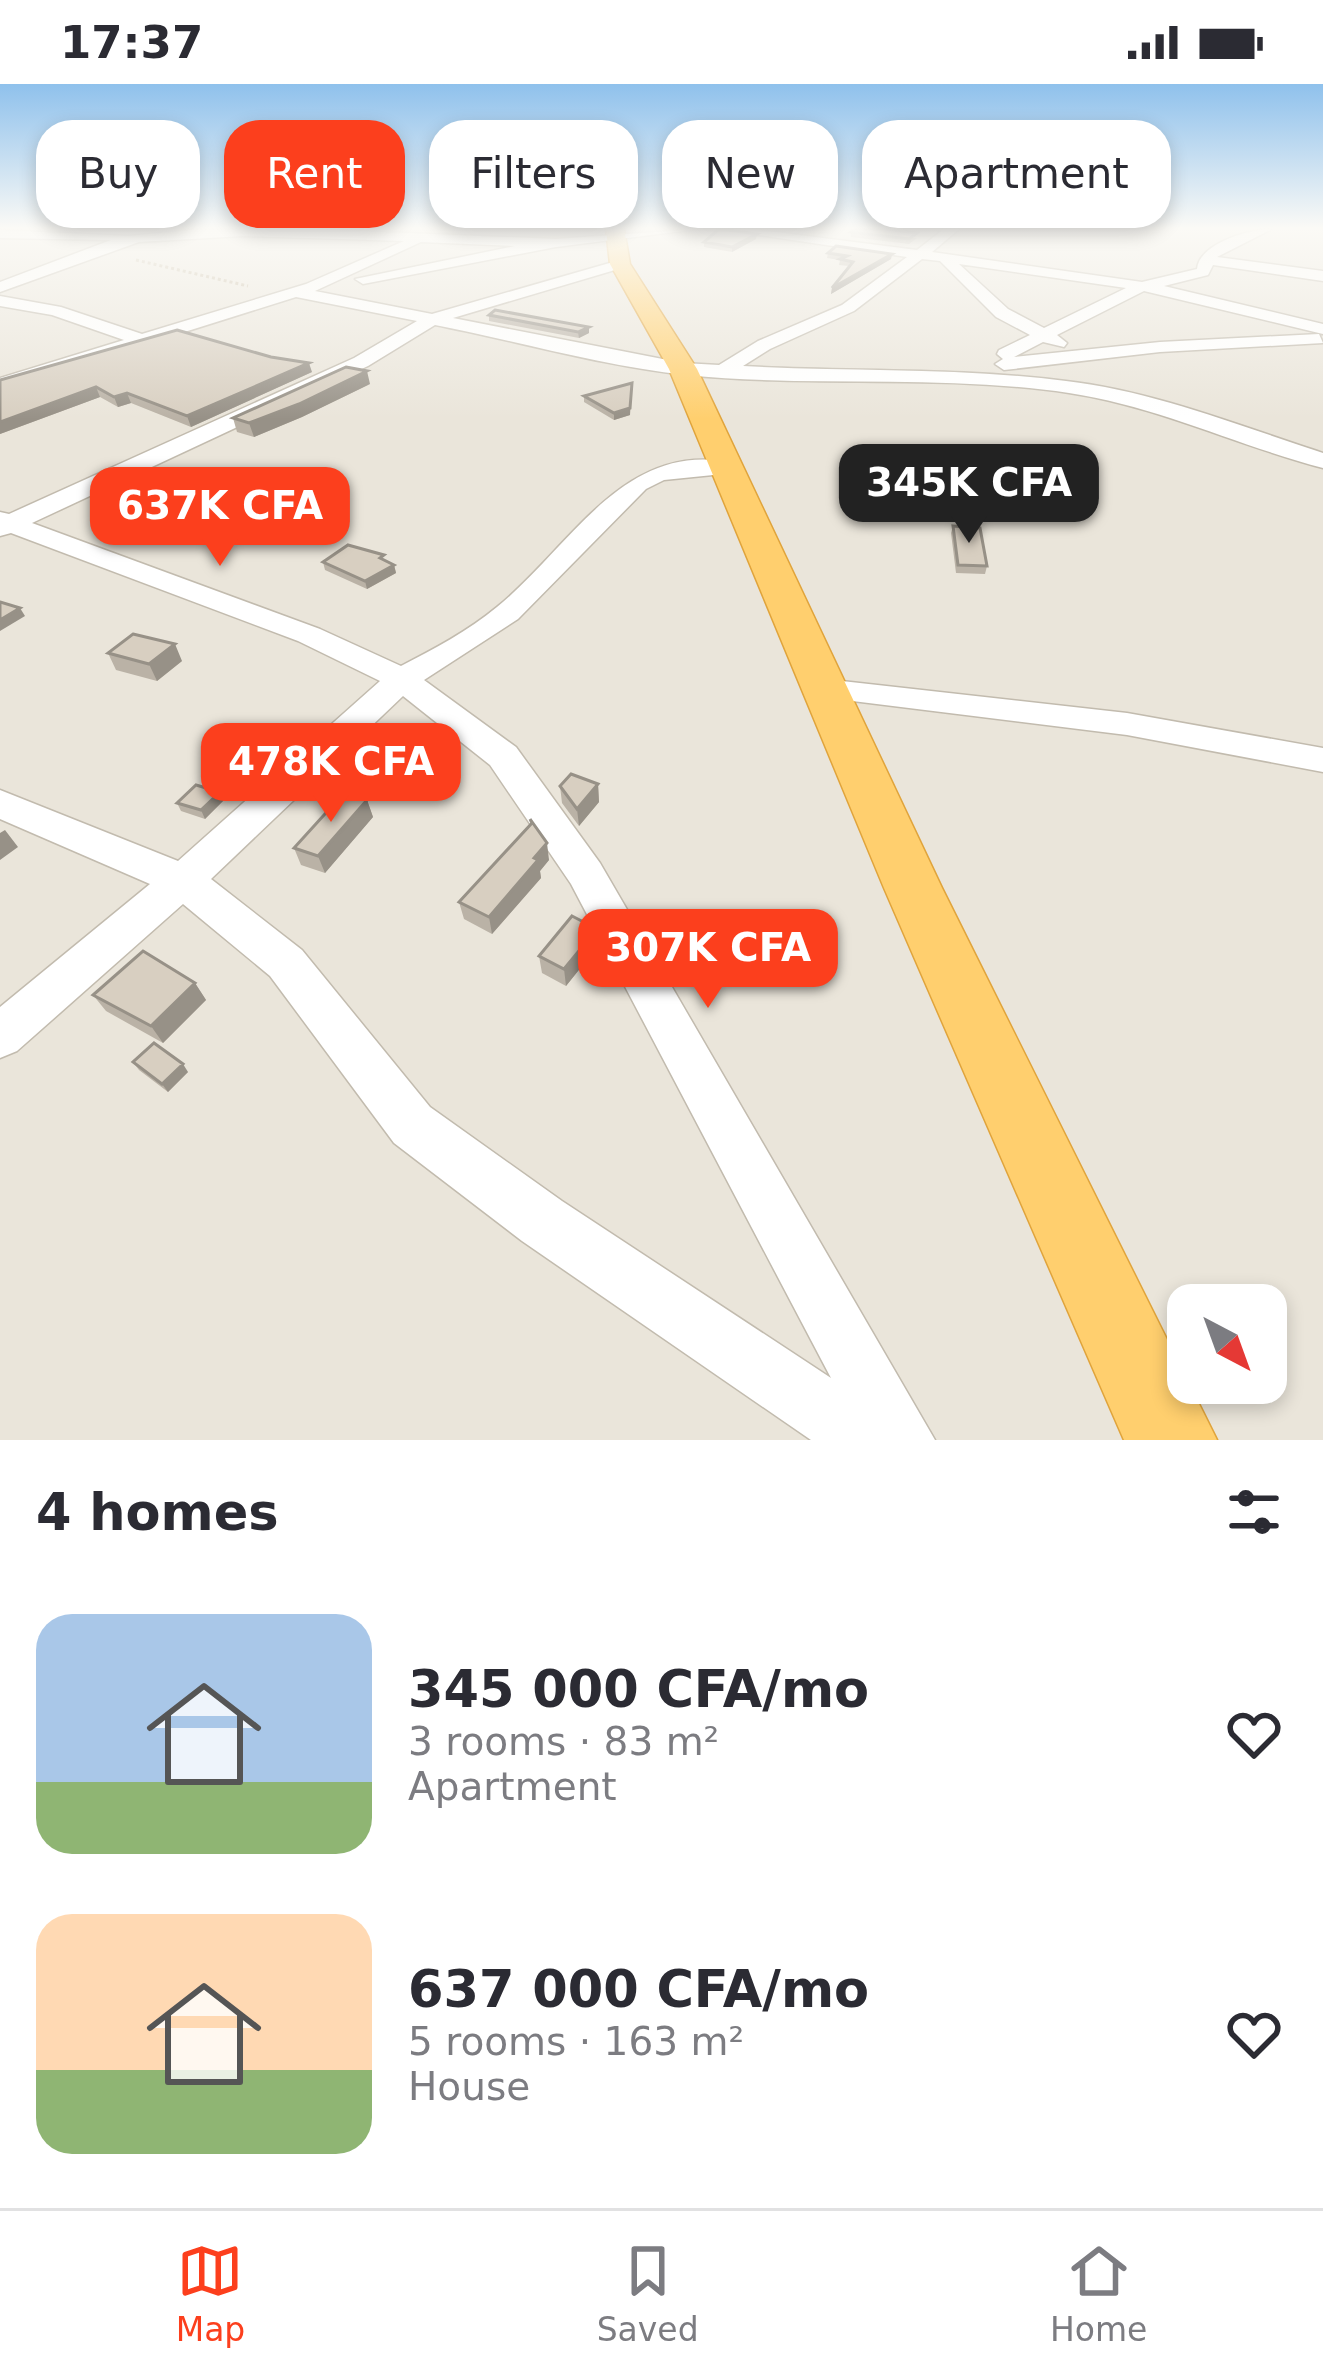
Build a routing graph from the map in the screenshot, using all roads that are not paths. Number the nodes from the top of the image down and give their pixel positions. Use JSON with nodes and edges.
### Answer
{"nodes":[{"id":1,"x":293,"y":292,"type":"edge"},
{"id":2,"x":317,"y":292,"type":"edge"},
{"id":3,"x":513,"y":292,"type":"edge"},
{"id":4,"x":648,"y":292,"type":"edge"},
{"id":5,"x":868,"y":292,"type":"edge"},
{"id":6,"x":982,"y":292,"type":"edge"},
{"id":7,"x":1130,"y":292,"type":"edge"},
{"id":8,"x":1169,"y":292,"type":"edge"},
{"id":9,"x":0,"y":301,"type":"edge"},
{"id":10,"x":431,"y":320,"type":"junction"},
{"id":11,"x":1323,"y":329,"type":"edge"},
{"id":12,"x":1045,"y":335,"type":"junction"},
{"id":13,"x":136,"y":338,"type":"junction"},
{"id":14,"x":1323,"y":339,"type":"edge"},
{"id":15,"x":1077,"y":355,"type":"junction"},
{"id":16,"x":982,"y":367,"type":"junction"},
{"id":17,"x":700,"y":375,"type":"junction"},
{"id":18,"x":940,"y":379,"type":"junction"},
{"id":19,"x":0,"y":384,"type":"edge"},
{"id":20,"x":1168,"y":410,"type":"junction"},
{"id":21,"x":1323,"y":461,"type":"edge"},
{"id":22,"x":725,"y":468,"type":"junction"},
{"id":23,"x":3,"y":524,"type":"edge"},
{"id":24,"x":402,"y":679,"type":"junction"},
{"id":25,"x":824,"y":689,"type":"junction"},
{"id":26,"x":1323,"y":760,"type":"edge"},
{"id":27,"x":0,"y":804,"type":"edge"},
{"id":28,"x":183,"y":880,"type":"junction"},
{"id":29,"x":0,"y":1036,"type":"edge"},
{"id":30,"x":867,"y":1440,"type":"edge"},
{"id":31,"x":902,"y":1440,"type":"edge"},
{"id":32,"x":1172,"y":1440,"type":"edge"}],
"edges":[{"from":1,"to":13,"type":"street"},
{"from":2,"to":10,"type":"street"},
{"from":3,"to":10,"type":"street"},
{"from":4,"to":17,"type":"highway"},
{"from":5,"to":17,"type":"street"},
{"from":6,"to":12,"type":"street"},
{"from":7,"to":12,"type":"street"},
{"from":8,"to":11,"type":"street"},
{"from":9,"to":13,"type":"street"},
{"from":10,"to":17,"type":"street"},
{"from":10,"to":23,"type":"street"},
{"from":12,"to":15,"type":"street"},
{"from":12,"to":16,"type":"street"},
{"from":13,"to":19,"type":"street"},
{"from":14,"to":15,"type":"street"},
{"from":15,"to":16,"type":"street"},
{"from":15,"to":20,"type":"street"},
{"from":16,"to":18,"type":"street"},
{"from":17,"to":18,"type":"street"},
{"from":17,"to":22,"type":"highway"},
{"from":18,"to":20,"type":"street"},
{"from":20,"to":21,"type":"street"},
{"from":22,"to":24,"type":"street"},
{"from":22,"to":25,"type":"highway"},
{"from":23,"to":24,"type":"street"},
{"from":24,"to":28,"type":"street"},
{"from":24,"to":31,"type":"street"},
{"from":25,"to":26,"type":"street"},
{"from":25,"to":32,"type":"highway"},
{"from":27,"to":28,"type":"street"},
{"from":28,"to":29,"type":"street"},
{"from":28,"to":30,"type":"street"}]}
